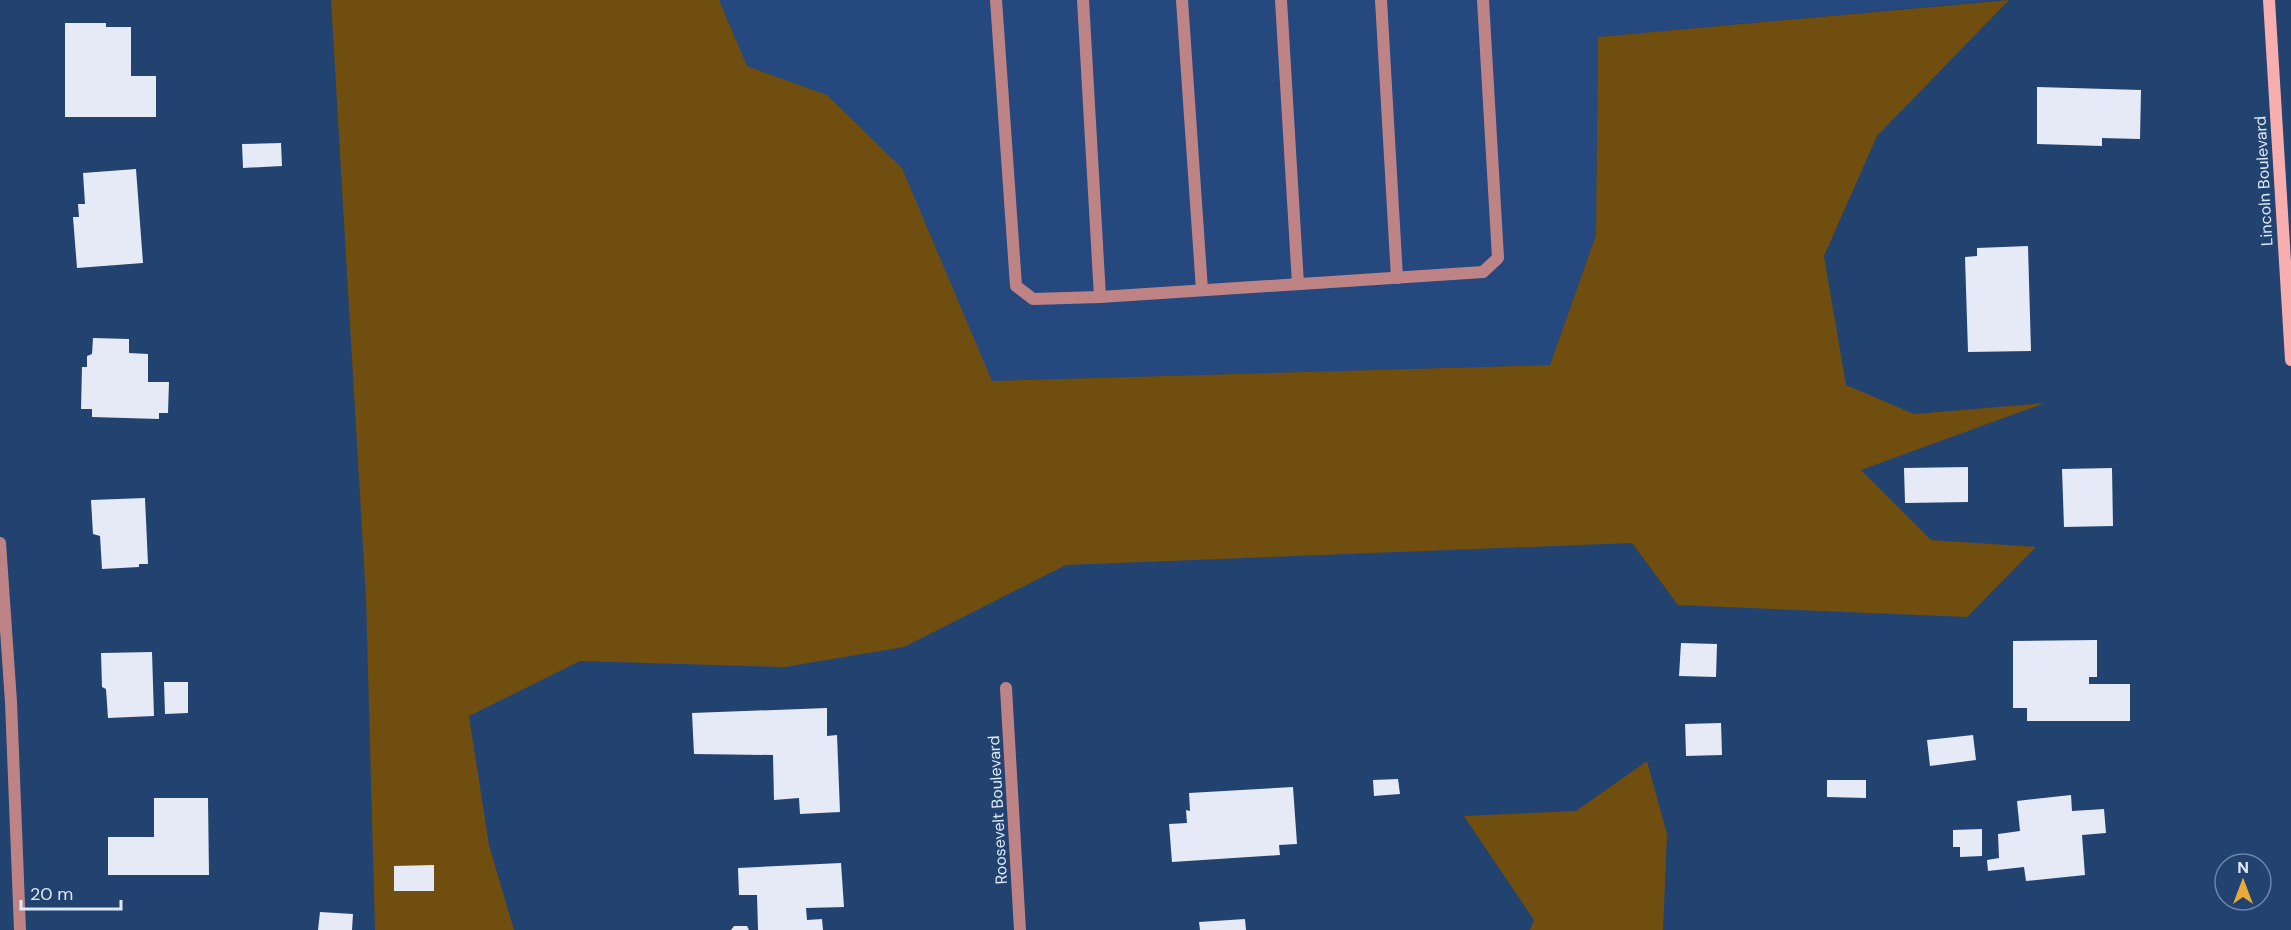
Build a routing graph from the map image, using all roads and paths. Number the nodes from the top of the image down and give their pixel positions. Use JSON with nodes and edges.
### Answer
{"nodes":[{"id":1,"x":996,"y":0,"type":"edge"},
{"id":2,"x":1083,"y":0,"type":"edge"},
{"id":3,"x":1182,"y":0,"type":"edge"},
{"id":4,"x":1281,"y":0,"type":"edge"},
{"id":5,"x":1381,"y":0,"type":"edge"},
{"id":6,"x":1483,"y":0,"type":"edge"},
{"id":7,"x":2269,"y":0,"type":"edge"},
{"id":8,"x":1398,"y":278,"type":"junction"},
{"id":9,"x":1298,"y":284,"type":"junction"},
{"id":10,"x":1203,"y":290,"type":"junction"},
{"id":11,"x":1100,"y":297,"type":"junction"},
{"id":12,"x":2291,"y":360,"type":"edge"},
{"id":13,"x":0,"y":543,"type":"edge"},
{"id":14,"x":1006,"y":688,"type":"dead end"},
{"id":15,"x":20,"y":930,"type":"edge"},
{"id":16,"x":1020,"y":930,"type":"edge"}],
"edges":[{"from":1,"to":11,"type":"street"},
{"from":2,"to":11,"type":"street"},
{"from":3,"to":10,"type":"street"},
{"from":4,"to":9,"type":"street"},
{"from":5,"to":8,"type":"street"},
{"from":6,"to":8,"type":"street"},
{"from":7,"to":12,"type":"street","name":"Lincoln Boulevard"},
{"from":8,"to":9,"type":"street"},
{"from":9,"to":10,"type":"street"},
{"from":10,"to":11,"type":"street"},
{"from":13,"to":15,"type":"street"},
{"from":14,"to":16,"type":"street","name":"Roosevelt Boulevard"}]}
